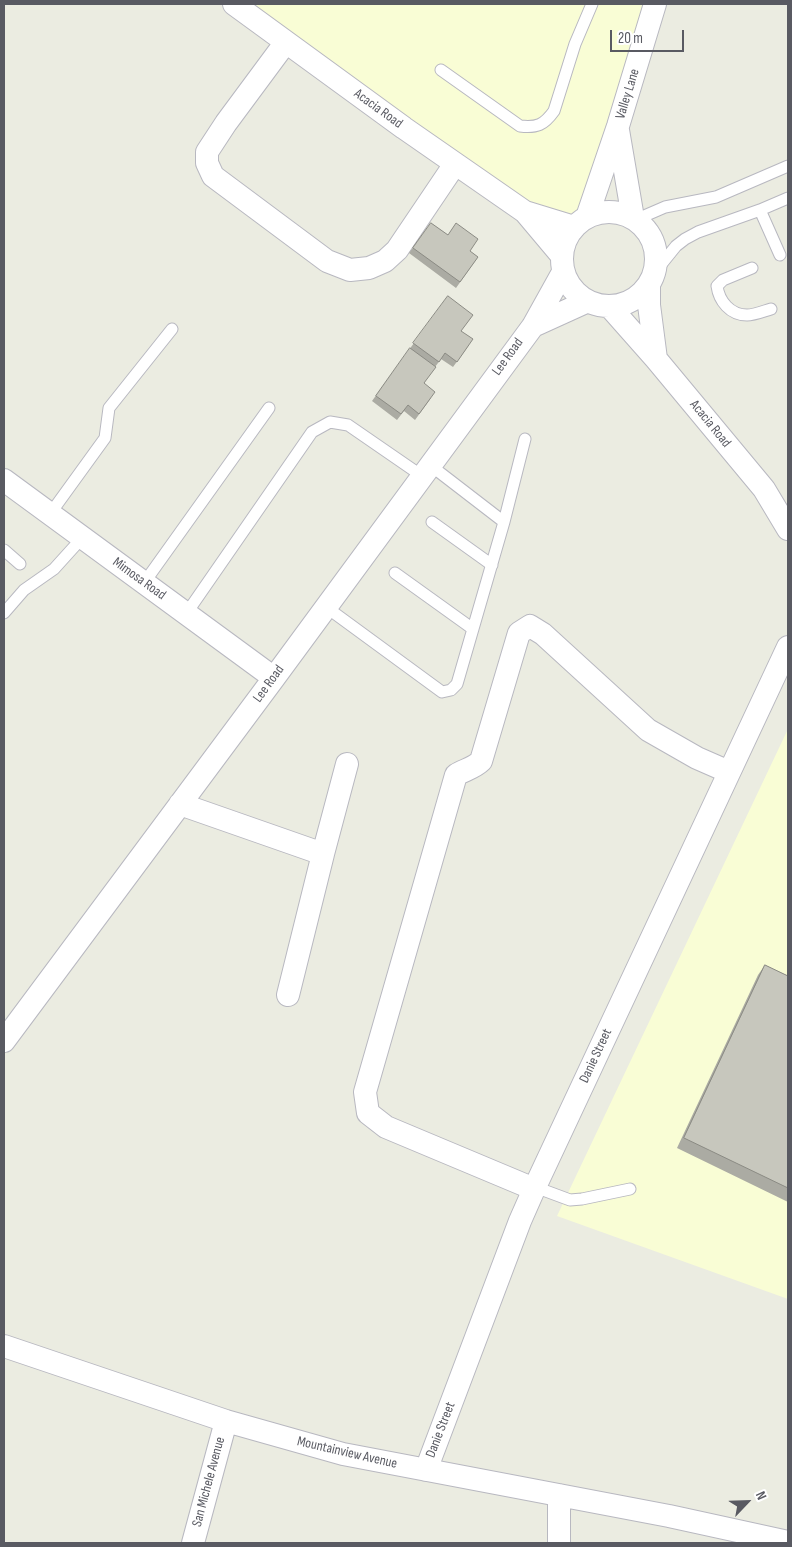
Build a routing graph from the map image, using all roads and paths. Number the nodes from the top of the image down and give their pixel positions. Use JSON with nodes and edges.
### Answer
{"nodes":[{"id":1,"x":234,"y":4,"type":"edge"},
{"id":2,"x":592,"y":4,"type":"edge"},
{"id":3,"x":655,"y":4,"type":"edge"},
{"id":4,"x":286,"y":42,"type":"junction"},
{"id":5,"x":441,"y":70,"type":"dead end"},
{"id":6,"x":618,"y":126,"type":"junction"},
{"id":7,"x":455,"y":164,"type":"junction"},
{"id":8,"x":788,"y":166,"type":"edge"},
{"id":9,"x":788,"y":198,"type":"edge"},
{"id":10,"x":760,"y":210,"type":"junction"},
{"id":11,"x":525,"y":212,"type":"junction"},
{"id":12,"x":634,"y":219,"type":"junction"},
{"id":13,"x":581,"y":222,"type":"junction"},
{"id":14,"x":780,"y":255,"type":"dead end"},
{"id":15,"x":563,"y":264,"type":"junction"},
{"id":16,"x":752,"y":268,"type":"dead end"},
{"id":17,"x":652,"y":279,"type":"junction"},
{"id":18,"x":588,"y":301,"type":"junction"},
{"id":19,"x":610,"y":307,"type":"junction"},
{"id":20,"x":771,"y":309,"type":"dead end"},
{"id":21,"x":533,"y":326,"type":"junction"},
{"id":22,"x":172,"y":329,"type":"dead end"},
{"id":23,"x":656,"y":359,"type":"junction"},
{"id":24,"x":269,"y":408,"type":"dead end"},
{"id":25,"x":525,"y":439,"type":"dead end"},
{"id":26,"x":426,"y":470,"type":"junction"},
{"id":27,"x":4,"y":480,"type":"edge"},
{"id":28,"x":764,"y":490,"type":"junction"},
{"id":29,"x":788,"y":505,"type":"edge"},
{"id":30,"x":50,"y":514,"type":"junction"},
{"id":31,"x":432,"y":522,"type":"dead end"},
{"id":32,"x":504,"y":522,"type":"junction"},
{"id":33,"x":788,"y":529,"type":"edge"},
{"id":34,"x":82,"y":538,"type":"junction"},
{"id":35,"x":4,"y":550,"type":"edge"},
{"id":36,"x":20,"y":564,"type":"dead end"},
{"id":37,"x":492,"y":565,"type":"junction"},
{"id":38,"x":395,"y":573,"type":"dead end"},
{"id":39,"x":144,"y":583,"type":"junction"},
{"id":40,"x":326,"y":607,"type":"junction"},
{"id":41,"x":4,"y":613,"type":"edge"},
{"id":42,"x":186,"y":614,"type":"junction"},
{"id":43,"x":473,"y":629,"type":"junction"},
{"id":44,"x":788,"y":649,"type":"edge"},
{"id":45,"x":274,"y":678,"type":"junction"},
{"id":46,"x":347,"y":764,"type":"dead end"},
{"id":47,"x":729,"y":772,"type":"junction"},
{"id":48,"x":180,"y":804,"type":"junction"},
{"id":49,"x":323,"y":854,"type":"junction"},
{"id":50,"x":288,"y":995,"type":"dead end"},
{"id":51,"x":4,"y":1041,"type":"edge"},
{"id":52,"x":534,"y":1188,"type":"junction"},
{"id":53,"x":630,"y":1189,"type":"dead end"},
{"id":54,"x":4,"y":1346,"type":"edge"},
{"id":55,"x":226,"y":1421,"type":"junction"},
{"id":56,"x":426,"y":1470,"type":"junction"},
{"id":57,"x":558,"y":1495,"type":"junction"},
{"id":58,"x":788,"y":1542,"type":"edge"},
{"id":59,"x":193,"y":1543,"type":"edge"},
{"id":60,"x":559,"y":1543,"type":"edge"}],
"edges":[{"from":1,"to":4,"type":"street","name":"Acacia Road"},
{"from":2,"to":5,"type":"lane"},
{"from":3,"to":6,"type":"street","name":"Valley Lane"},
{"from":4,"to":7,"type":"street","name":"Acacia Road"},
{"from":4,"to":7,"type":"street"},
{"from":6,"to":12,"type":"street","name":"Valley Lane"},
{"from":6,"to":13,"type":"street","name":"Valley Lane"},
{"from":7,"to":11,"type":"street","name":"Acacia Road"},
{"from":8,"to":12,"type":"lane"},
{"from":9,"to":10,"type":"lane"},
{"from":10,"to":14,"type":"lane"},
{"from":10,"to":17,"type":"lane"},
{"from":11,"to":13,"type":"street","name":"Acacia Road"},
{"from":11,"to":15,"type":"street","name":"Acacia Road"},
{"from":12,"to":13,"type":"street"},
{"from":12,"to":17,"type":"street"},
{"from":13,"to":15,"type":"street"},
{"from":15,"to":18,"type":"street"},
{"from":15,"to":21,"type":"street","name":"Lee Road"},
{"from":16,"to":20,"type":"lane"},
{"from":17,"to":19,"type":"street"},
{"from":17,"to":23,"type":"street"},
{"from":18,"to":19,"type":"street"},
{"from":18,"to":21,"type":"street","name":"Lee Road"},
{"from":19,"to":23,"type":"street","name":"Acacia Road"},
{"from":21,"to":26,"type":"street","name":"Lee Road"},
{"from":22,"to":30,"type":"lane"},
{"from":23,"to":28,"type":"street","name":"Acacia Road"},
{"from":24,"to":39,"type":"lane"},
{"from":25,"to":32,"type":"lane"},
{"from":26,"to":32,"type":"lane"},
{"from":26,"to":40,"type":"street","name":"Lee Road"},
{"from":26,"to":42,"type":"lane"},
{"from":27,"to":30,"type":"street","name":"Mimosa Road"},
{"from":28,"to":29,"type":"street","name":"Acacia Road"},
{"from":28,"to":33,"type":"street","name":"Acacia Road"},
{"from":30,"to":34,"type":"street","name":"Mimosa Road"},
{"from":31,"to":37,"type":"lane"},
{"from":32,"to":37,"type":"lane"},
{"from":34,"to":39,"type":"street","name":"Mimosa Road"},
{"from":34,"to":41,"type":"lane"},
{"from":35,"to":36,"type":"lane"},
{"from":37,"to":43,"type":"lane"},
{"from":38,"to":43,"type":"lane"},
{"from":39,"to":42,"type":"street","name":"Mimosa Road"},
{"from":40,"to":43,"type":"lane"},
{"from":40,"to":45,"type":"street","name":"Lee Road"},
{"from":42,"to":45,"type":"street","name":"Mimosa Road"},
{"from":44,"to":47,"type":"street","name":"Danie Street"},
{"from":45,"to":48,"type":"street","name":"Lee Road"},
{"from":46,"to":49,"type":"street"},
{"from":47,"to":52,"type":"street","name":"Danie Street"},
{"from":47,"to":52,"type":"street"},
{"from":48,"to":49,"type":"street"},
{"from":48,"to":51,"type":"street","name":"Lee Road"},
{"from":49,"to":50,"type":"street"},
{"from":52,"to":53,"type":"lane"},
{"from":52,"to":56,"type":"street","name":"Danie Street"},
{"from":54,"to":55,"type":"street","name":"Mountainview Avenue"},
{"from":55,"to":56,"type":"street","name":"Mountainview Avenue"},
{"from":55,"to":59,"type":"street","name":"San Michele Avenue"},
{"from":56,"to":57,"type":"street","name":"Mountainview Avenue"},
{"from":57,"to":58,"type":"street","name":"Mountainview Avenue"},
{"from":57,"to":60,"type":"street"}]}
